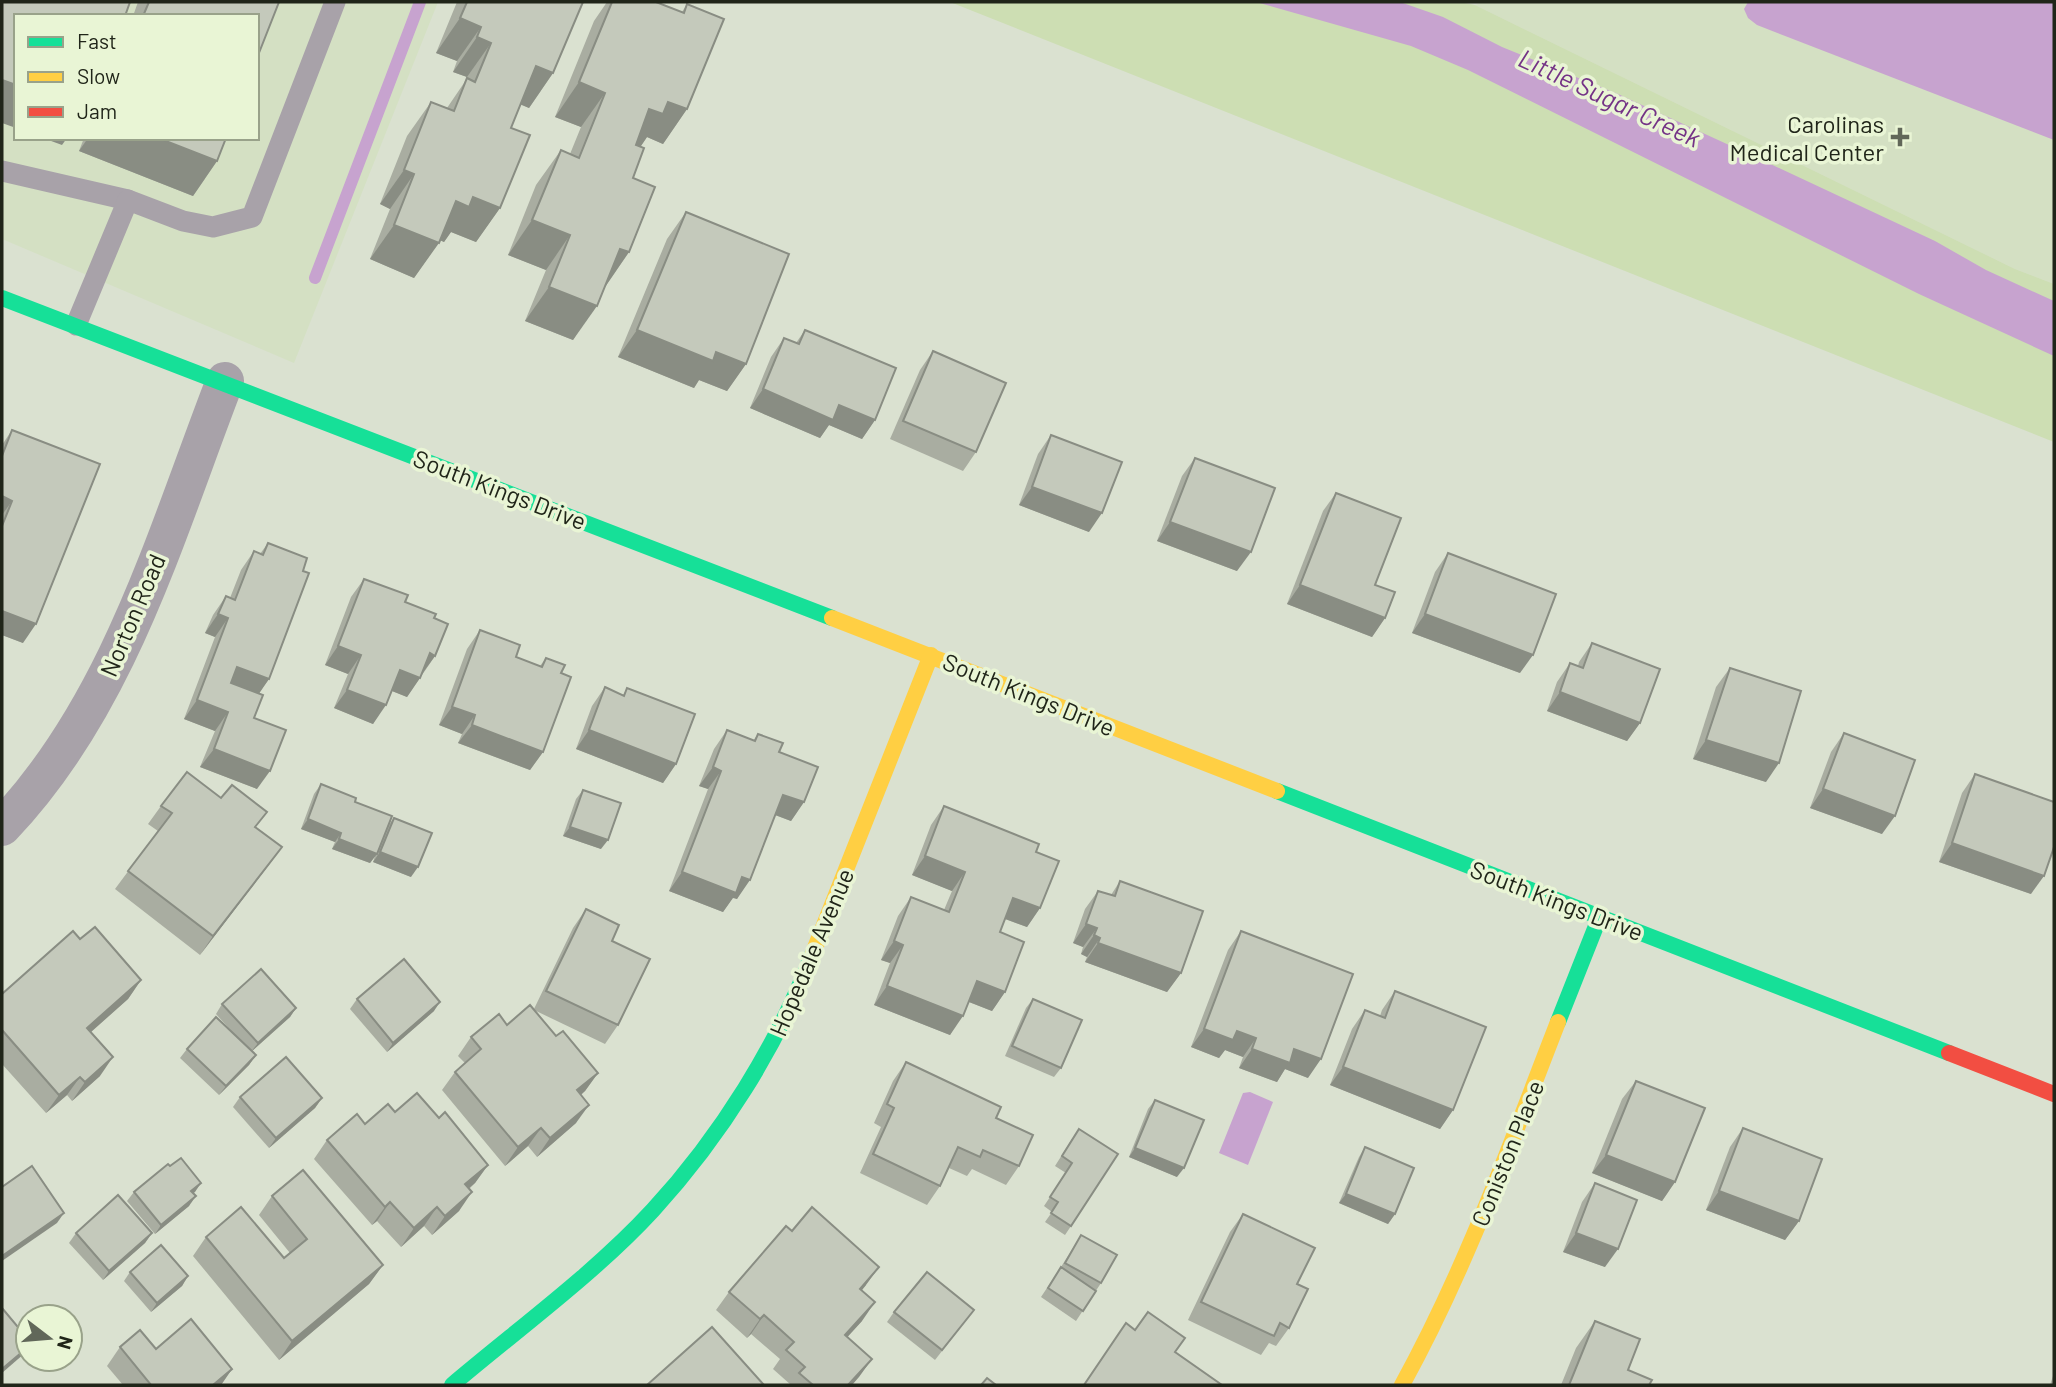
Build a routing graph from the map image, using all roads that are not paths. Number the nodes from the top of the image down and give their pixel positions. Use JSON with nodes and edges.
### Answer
{"nodes":[{"id":1,"x":335,"y":2,"type":"edge"},
{"id":2,"x":2,"y":171,"type":"edge"},
{"id":3,"x":128,"y":200,"type":"junction"},
{"id":4,"x":2,"y":298,"type":"edge"},
{"id":5,"x":76,"y":325,"type":"junction"},
{"id":6,"x":225,"y":381,"type":"junction"},
{"id":7,"x":931,"y":655,"type":"junction"},
{"id":8,"x":2,"y":827,"type":"edge"},
{"id":9,"x":1600,"y":916,"type":"junction"},
{"id":10,"x":2054,"y":1094,"type":"edge"},
{"id":11,"x":452,"y":1385,"type":"edge"},
{"id":12,"x":1402,"y":1385,"type":"edge"}],
"edges":[{"from":1,"to":3,"type":"lane"},
{"from":2,"to":3,"type":"lane"},
{"from":3,"to":5,"type":"lane"},
{"from":4,"to":5,"type":"street","name":"South Kings Drive"},
{"from":5,"to":6,"type":"street","name":"South Kings Drive"},
{"from":6,"to":7,"type":"street","name":"South Kings Drive"},
{"from":6,"to":8,"type":"street","name":"Norton Road"},
{"from":7,"to":9,"type":"street","name":"South Kings Drive"},
{"from":7,"to":11,"type":"street","name":"Hopedale Avenue"},
{"from":9,"to":10,"type":"street","name":"South Kings Drive"},
{"from":9,"to":12,"type":"street","name":"Coniston Place"}]}
